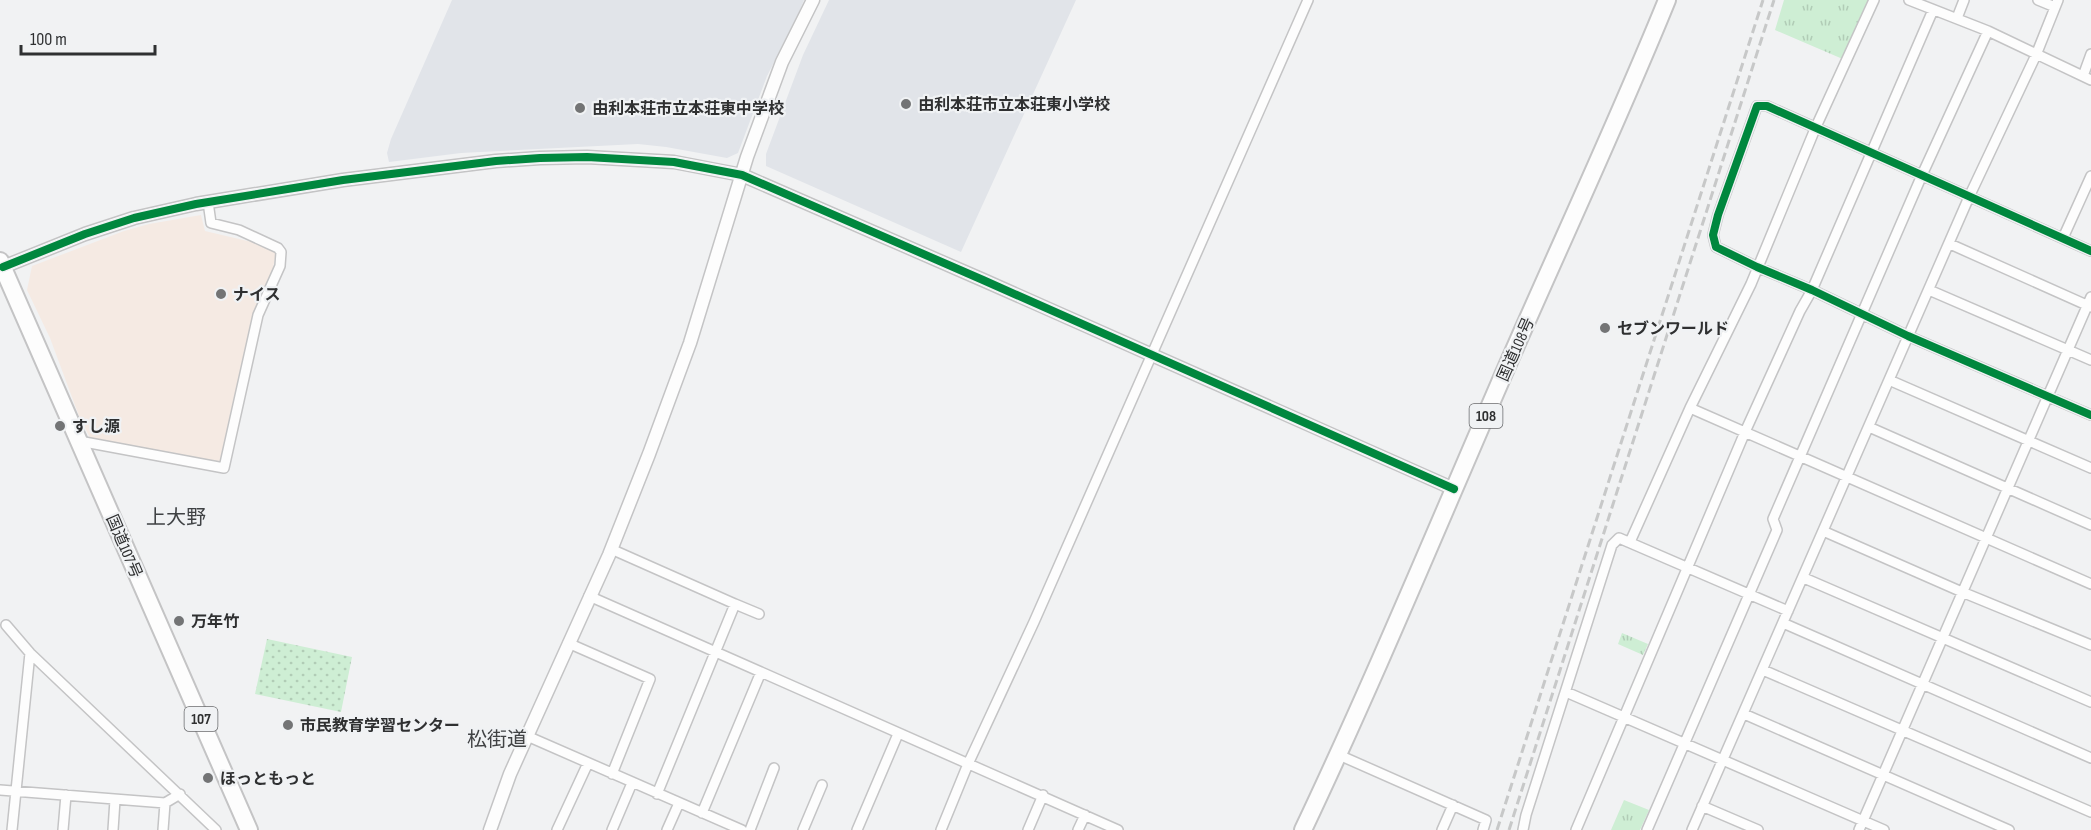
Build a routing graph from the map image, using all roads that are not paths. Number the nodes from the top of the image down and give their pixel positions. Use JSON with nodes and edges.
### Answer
{"nodes":[{"id":1,"x":813,"y":0,"type":"edge"},
{"id":2,"x":1308,"y":0,"type":"edge"},
{"id":3,"x":1667,"y":0,"type":"edge"},
{"id":4,"x":1874,"y":0,"type":"edge"},
{"id":5,"x":1909,"y":0,"type":"edge"},
{"id":6,"x":1964,"y":0,"type":"edge"},
{"id":7,"x":2038,"y":0,"type":"edge"},
{"id":8,"x":2057,"y":4,"type":"edge"},
{"id":9,"x":1933,"y":10,"type":"junction"},
{"id":10,"x":1957,"y":18,"type":"junction"},
{"id":11,"x":1988,"y":31,"type":"junction"},
{"id":12,"x":2091,"y":54,"type":"edge"},
{"id":13,"x":2036,"y":55,"type":"junction"},
{"id":14,"x":2087,"y":78,"type":"edge"},
{"id":15,"x":1815,"y":129,"type":"junction"},
{"id":16,"x":1870,"y":153,"type":"junction"},
{"id":17,"x":1922,"y":175,"type":"junction"},
{"id":18,"x":742,"y":176,"type":"junction"},
{"id":19,"x":2091,"y":176,"type":"edge"},
{"id":20,"x":1970,"y":197,"type":"junction"},
{"id":21,"x":208,"y":202,"type":"junction"},
{"id":22,"x":2063,"y":238,"type":"junction"},
{"id":23,"x":1950,"y":244,"type":"junction"},
{"id":24,"x":2091,"y":251,"type":"edge"},
{"id":25,"x":1,"y":264,"type":"edge"},
{"id":26,"x":1757,"y":267,"type":"junction"},
{"id":27,"x":1812,"y":290,"type":"junction"},
{"id":28,"x":1929,"y":290,"type":"junction"},
{"id":29,"x":2090,"y":303,"type":"edge"},
{"id":30,"x":1861,"y":314,"type":"junction"},
{"id":31,"x":1908,"y":336,"type":"junction"},
{"id":32,"x":2068,"y":350,"type":"junction"},
{"id":33,"x":1151,"y":354,"type":"junction"},
{"id":34,"x":2091,"y":360,"type":"edge"},
{"id":35,"x":1889,"y":380,"type":"junction"},
{"id":36,"x":2048,"y":396,"type":"junction"},
{"id":37,"x":1690,"y":408,"type":"junction"},
{"id":38,"x":2091,"y":415,"type":"edge"},
{"id":39,"x":1869,"y":427,"type":"junction"},
{"id":40,"x":1744,"y":432,"type":"junction"},
{"id":41,"x":79,"y":441,"type":"junction"},
{"id":42,"x":2029,"y":441,"type":"junction"},
{"id":43,"x":1801,"y":455,"type":"junction"},
{"id":44,"x":2091,"y":468,"type":"edge"},
{"id":45,"x":1846,"y":477,"type":"junction"},
{"id":46,"x":1454,"y":489,"type":"junction"},
{"id":47,"x":2008,"y":489,"type":"junction"},
{"id":48,"x":2091,"y":525,"type":"edge"},
{"id":49,"x":1823,"y":531,"type":"junction"},
{"id":50,"x":1986,"y":538,"type":"junction"},
{"id":51,"x":1630,"y":542,"type":"junction"},
{"id":52,"x":611,"y":549,"type":"junction"},
{"id":53,"x":1688,"y":567,"type":"junction"},
{"id":54,"x":1804,"y":578,"type":"junction"},
{"id":55,"x":2091,"y":584,"type":"edge"},
{"id":56,"x":1962,"y":592,"type":"junction"},
{"id":57,"x":1749,"y":594,"type":"junction"},
{"id":58,"x":589,"y":596,"type":"junction"},
{"id":59,"x":735,"y":604,"type":"junction"},
{"id":60,"x":1788,"y":611,"type":"junction"},
{"id":61,"x":759,"y":614,"type":"dead end"},
{"id":62,"x":1784,"y":623,"type":"junction"},
{"id":63,"x":6,"y":625,"type":"dead end"},
{"id":64,"x":1943,"y":638,"type":"junction"},
{"id":65,"x":568,"y":644,"type":"junction"},
{"id":66,"x":2091,"y":645,"type":"edge"},
{"id":67,"x":716,"y":652,"type":"junction"},
{"id":68,"x":30,"y":653,"type":"junction"},
{"id":69,"x":1763,"y":670,"type":"junction"},
{"id":70,"x":761,"y":672,"type":"junction"},
{"id":71,"x":1922,"y":683,"type":"junction"},
{"id":72,"x":1566,"y":692,"type":"junction"},
{"id":73,"x":2091,"y":702,"type":"edge"},
{"id":74,"x":1744,"y":714,"type":"junction"},
{"id":75,"x":1625,"y":717,"type":"junction"},
{"id":76,"x":1902,"y":729,"type":"junction"},
{"id":77,"x":898,"y":734,"type":"junction"},
{"id":78,"x":527,"y":736,"type":"junction"},
{"id":79,"x":1685,"y":742,"type":"junction"},
{"id":80,"x":1339,"y":755,"type":"junction"},
{"id":81,"x":2091,"y":758,"type":"edge"},
{"id":82,"x":1723,"y":760,"type":"junction"},
{"id":83,"x":588,"y":763,"type":"junction"},
{"id":84,"x":968,"y":764,"type":"junction"},
{"id":85,"x":774,"y":768,"type":"dead end"},
{"id":86,"x":612,"y":774,"type":"junction"},
{"id":87,"x":1882,"y":775,"type":"junction"},
{"id":88,"x":632,"y":783,"type":"junction"},
{"id":89,"x":822,"y":785,"type":"dead end"},
{"id":90,"x":0,"y":790,"type":"edge"},
{"id":91,"x":15,"y":792,"type":"junction"},
{"id":92,"x":180,"y":794,"type":"junction"},
{"id":93,"x":657,"y":794,"type":"junction"},
{"id":94,"x":66,"y":795,"type":"junction"},
{"id":95,"x":1042,"y":795,"type":"junction"},
{"id":96,"x":115,"y":800,"type":"junction"},
{"id":97,"x":165,"y":802,"type":"junction"},
{"id":98,"x":679,"y":803,"type":"junction"},
{"id":99,"x":1453,"y":805,"type":"junction"},
{"id":100,"x":1702,"y":806,"type":"junction"},
{"id":101,"x":2091,"y":812,"type":"edge"},
{"id":102,"x":702,"y":813,"type":"junction"},
{"id":103,"x":1084,"y":815,"type":"junction"},
{"id":104,"x":1861,"y":825,"type":"edge"},
{"id":105,"x":722,"y":827,"type":"edge"},
{"id":106,"x":247,"y":829,"type":"edge"},
{"id":107,"x":12,"y":830,"type":"edge"},
{"id":108,"x":63,"y":830,"type":"edge"},
{"id":109,"x":113,"y":830,"type":"edge"},
{"id":110,"x":162,"y":830,"type":"edge"},
{"id":111,"x":216,"y":830,"type":"edge"},
{"id":112,"x":490,"y":830,"type":"edge"},
{"id":113,"x":557,"y":830,"type":"edge"},
{"id":114,"x":612,"y":830,"type":"edge"},
{"id":115,"x":667,"y":830,"type":"edge"},
{"id":116,"x":742,"y":830,"type":"edge"},
{"id":117,"x":750,"y":830,"type":"edge"},
{"id":118,"x":803,"y":830,"type":"edge"},
{"id":119,"x":857,"y":830,"type":"edge"},
{"id":120,"x":941,"y":830,"type":"edge"},
{"id":121,"x":1028,"y":830,"type":"edge"},
{"id":122,"x":1078,"y":830,"type":"edge"},
{"id":123,"x":1118,"y":830,"type":"edge"},
{"id":124,"x":1302,"y":830,"type":"edge"},
{"id":125,"x":1442,"y":830,"type":"edge"},
{"id":126,"x":1483,"y":830,"type":"edge"},
{"id":127,"x":1523,"y":830,"type":"edge"},
{"id":128,"x":1576,"y":830,"type":"edge"},
{"id":129,"x":1647,"y":830,"type":"edge"},
{"id":130,"x":1692,"y":830,"type":"edge"},
{"id":131,"x":1758,"y":830,"type":"edge"},
{"id":132,"x":1884,"y":830,"type":"edge"},
{"id":133,"x":2009,"y":830,"type":"edge"}],
"edges":[{"from":1,"to":18,"type":"street"},
{"from":2,"to":33,"type":"street"},
{"from":3,"to":46,"type":"highway","name":"国道108号","number":"108"},
{"from":4,"to":15,"type":"street"},
{"from":5,"to":9,"type":"street"},
{"from":6,"to":10,"type":"street"},
{"from":7,"to":8,"type":"street"},
{"from":8,"to":13,"type":"street"},
{"from":9,"to":10,"type":"street"},
{"from":9,"to":16,"type":"street"},
{"from":10,"to":11,"type":"street"},
{"from":11,"to":13,"type":"street"},
{"from":11,"to":17,"type":"street"},
{"from":12,"to":14,"type":"street"},
{"from":13,"to":14,"type":"street"},
{"from":13,"to":20,"type":"street"},
{"from":15,"to":16,"type":"street"},
{"from":15,"to":26,"type":"street"},
{"from":15,"to":26,"type":"street"},
{"from":16,"to":17,"type":"street"},
{"from":16,"to":27,"type":"street"},
{"from":17,"to":20,"type":"street"},
{"from":17,"to":30,"type":"street"},
{"from":18,"to":21,"type":"street"},
{"from":18,"to":33,"type":"street"},
{"from":18,"to":52,"type":"street"},
{"from":19,"to":22,"type":"street"},
{"from":20,"to":22,"type":"street"},
{"from":20,"to":23,"type":"street"},
{"from":21,"to":25,"type":"street"},
{"from":21,"to":41,"type":"street"},
{"from":22,"to":24,"type":"street"},
{"from":23,"to":28,"type":"street"},
{"from":23,"to":29,"type":"street"},
{"from":25,"to":41,"type":"highway","name":"国道107号","number":"107"},
{"from":26,"to":27,"type":"street"},
{"from":26,"to":37,"type":"street"},
{"from":27,"to":30,"type":"street"},
{"from":27,"to":40,"type":"street"},
{"from":28,"to":31,"type":"street"},
{"from":28,"to":32,"type":"street"},
{"from":29,"to":32,"type":"street"},
{"from":30,"to":31,"type":"street"},
{"from":30,"to":43,"type":"street"},
{"from":31,"to":35,"type":"street"},
{"from":31,"to":36,"type":"street"},
{"from":32,"to":34,"type":"street"},
{"from":32,"to":36,"type":"street"},
{"from":33,"to":46,"type":"street"},
{"from":33,"to":84,"type":"street"},
{"from":35,"to":39,"type":"street"},
{"from":35,"to":42,"type":"street"},
{"from":36,"to":38,"type":"street"},
{"from":36,"to":42,"type":"street"},
{"from":37,"to":40,"type":"street"},
{"from":37,"to":51,"type":"street"},
{"from":39,"to":45,"type":"street"},
{"from":39,"to":47,"type":"street"},
{"from":40,"to":43,"type":"street"},
{"from":40,"to":53,"type":"street"},
{"from":41,"to":106,"type":"highway","name":"国道107号","number":"107"},
{"from":42,"to":44,"type":"street"},
{"from":42,"to":47,"type":"street"},
{"from":43,"to":45,"type":"street"},
{"from":43,"to":57,"type":"street"},
{"from":45,"to":49,"type":"street"},
{"from":45,"to":50,"type":"street"},
{"from":46,"to":80,"type":"highway","name":"国道108号","number":"108"},
{"from":47,"to":48,"type":"street"},
{"from":47,"to":50,"type":"street"},
{"from":49,"to":54,"type":"street"},
{"from":49,"to":56,"type":"street"},
{"from":50,"to":55,"type":"street"},
{"from":50,"to":56,"type":"street"},
{"from":51,"to":53,"type":"street"},
{"from":51,"to":72,"type":"street"},
{"from":52,"to":58,"type":"street"},
{"from":52,"to":59,"type":"street"},
{"from":53,"to":57,"type":"street"},
{"from":53,"to":75,"type":"street"},
{"from":54,"to":60,"type":"street"},
{"from":54,"to":64,"type":"street"},
{"from":56,"to":64,"type":"street"},
{"from":56,"to":66,"type":"street"},
{"from":57,"to":60,"type":"street"},
{"from":57,"to":79,"type":"street"},
{"from":58,"to":65,"type":"street"},
{"from":58,"to":67,"type":"street"},
{"from":59,"to":61,"type":"street"},
{"from":59,"to":67,"type":"street"},
{"from":60,"to":62,"type":"street"},
{"from":62,"to":69,"type":"street"},
{"from":62,"to":71,"type":"street"},
{"from":63,"to":68,"type":"street"},
{"from":64,"to":71,"type":"street"},
{"from":64,"to":73,"type":"street"},
{"from":65,"to":78,"type":"street"},
{"from":65,"to":86,"type":"street"},
{"from":67,"to":70,"type":"street"},
{"from":67,"to":93,"type":"street"},
{"from":68,"to":91,"type":"street"},
{"from":68,"to":92,"type":"street"},
{"from":69,"to":74,"type":"street"},
{"from":69,"to":76,"type":"street"},
{"from":70,"to":77,"type":"street"},
{"from":70,"to":102,"type":"street"},
{"from":71,"to":76,"type":"street"},
{"from":71,"to":81,"type":"street"},
{"from":72,"to":75,"type":"street"},
{"from":72,"to":127,"type":"street"},
{"from":74,"to":82,"type":"street"},
{"from":74,"to":87,"type":"street"},
{"from":75,"to":79,"type":"street"},
{"from":75,"to":128,"type":"street"},
{"from":76,"to":87,"type":"street"},
{"from":76,"to":101,"type":"street"},
{"from":77,"to":84,"type":"street"},
{"from":77,"to":119,"type":"street"},
{"from":78,"to":83,"type":"street"},
{"from":78,"to":112,"type":"street"},
{"from":79,"to":82,"type":"street"},
{"from":79,"to":129,"type":"street"},
{"from":80,"to":99,"type":"street"},
{"from":80,"to":124,"type":"highway","name":"国道108号","number":"108"},
{"from":82,"to":100,"type":"street"},
{"from":82,"to":104,"type":"street"},
{"from":83,"to":86,"type":"street"},
{"from":83,"to":113,"type":"street"},
{"from":84,"to":95,"type":"street"},
{"from":84,"to":120,"type":"street"},
{"from":85,"to":117,"type":"street"},
{"from":86,"to":88,"type":"street"},
{"from":87,"to":104,"type":"street"},
{"from":87,"to":133,"type":"street"},
{"from":88,"to":93,"type":"street"},
{"from":88,"to":114,"type":"street"},
{"from":89,"to":118,"type":"street"},
{"from":90,"to":91,"type":"street"},
{"from":91,"to":94,"type":"street"},
{"from":91,"to":107,"type":"street"},
{"from":92,"to":97,"type":"street"},
{"from":92,"to":111,"type":"street"},
{"from":93,"to":98,"type":"street"},
{"from":94,"to":96,"type":"street"},
{"from":94,"to":108,"type":"street"},
{"from":95,"to":103,"type":"street"},
{"from":95,"to":121,"type":"street"},
{"from":96,"to":97,"type":"street"},
{"from":96,"to":109,"type":"street"},
{"from":97,"to":110,"type":"street"},
{"from":98,"to":102,"type":"street"},
{"from":98,"to":115,"type":"street"},
{"from":99,"to":125,"type":"street"},
{"from":99,"to":126,"type":"street"},
{"from":100,"to":130,"type":"street"},
{"from":100,"to":131,"type":"street"},
{"from":102,"to":105,"type":"street"},
{"from":103,"to":122,"type":"street"},
{"from":103,"to":123,"type":"street"},
{"from":104,"to":132,"type":"street"},
{"from":105,"to":116,"type":"street"}]}
